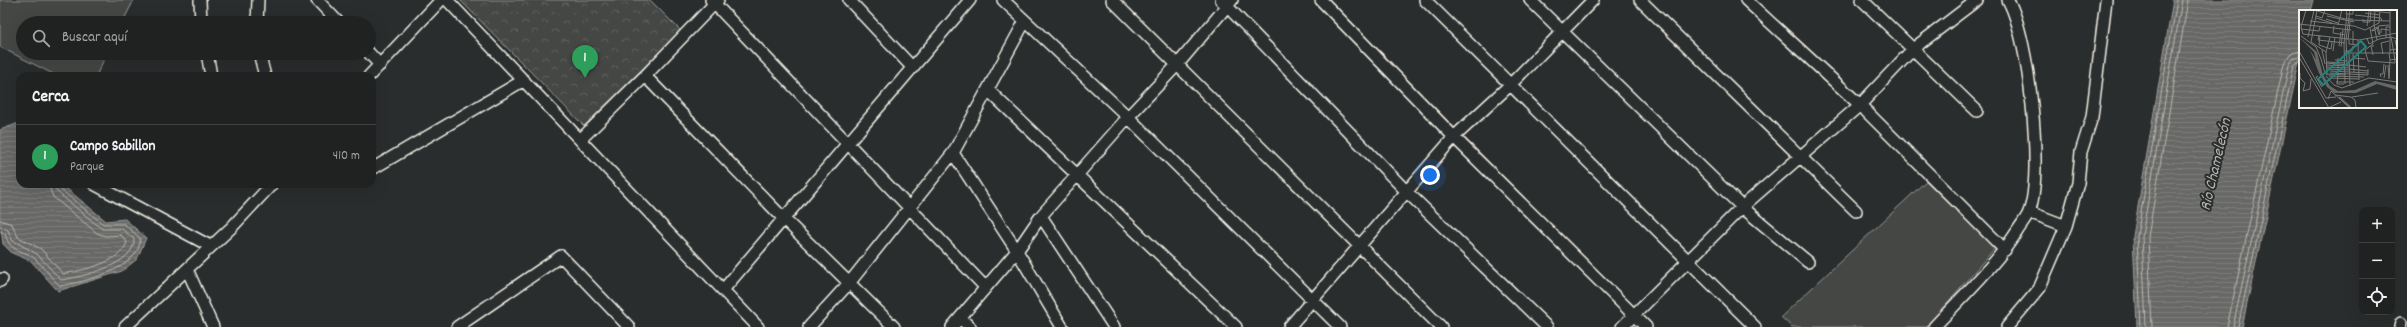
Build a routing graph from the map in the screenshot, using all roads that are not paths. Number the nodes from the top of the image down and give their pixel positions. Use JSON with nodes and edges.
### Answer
{"nodes":[{"id":1,"x":200,"y":0,"type":"edge"},
{"id":2,"x":258,"y":0,"type":"edge"},
{"id":3,"x":317,"y":0,"type":"edge"},
{"id":4,"x":441,"y":0,"type":"edge"},
{"id":5,"x":447,"y":0,"type":"edge"},
{"id":6,"x":849,"y":0,"type":"edge"},
{"id":7,"x":970,"y":0,"type":"edge"},
{"id":8,"x":1003,"y":0,"type":"edge"},
{"id":9,"x":1112,"y":0,"type":"edge"},
{"id":10,"x":1321,"y":0,"type":"edge"},
{"id":11,"x":1424,"y":0,"type":"edge"},
{"id":12,"x":1530,"y":0,"type":"edge"},
{"id":13,"x":1593,"y":0,"type":"edge"},
{"id":14,"x":1640,"y":0,"type":"edge"},
{"id":15,"x":1746,"y":0,"type":"edge"},
{"id":16,"x":1862,"y":0,"type":"edge"},
{"id":17,"x":2008,"y":0,"type":"edge"},
{"id":18,"x":2106,"y":0,"type":"edge"},
{"id":19,"x":714,"y":1,"type":"edge"},
{"id":20,"x":1973,"y":1,"type":"edge"},
{"id":21,"x":1226,"y":2,"type":"edge"},
{"id":22,"x":201,"y":16,"type":"edge"},
{"id":23,"x":257,"y":16,"type":"edge"},
{"id":24,"x":333,"y":16,"type":"edge"},
{"id":25,"x":1025,"y":21,"type":"junction"},
{"id":26,"x":1563,"y":32,"type":"junction"},
{"id":27,"x":1914,"y":48,"type":"junction"},
{"id":28,"x":208,"y":60,"type":"edge"},
{"id":29,"x":261,"y":60,"type":"edge"},
{"id":30,"x":375,"y":60,"type":"edge"},
{"id":31,"x":1178,"y":64,"type":"junction"},
{"id":32,"x":380,"y":65,"type":"junction"},
{"id":33,"x":911,"y":66,"type":"junction"},
{"id":34,"x":210,"y":72,"type":"edge"},
{"id":35,"x":264,"y":72,"type":"edge"},
{"id":36,"x":374,"y":72,"type":"edge"},
{"id":37,"x":645,"y":76,"type":"junction"},
{"id":38,"x":524,"y":80,"type":"junction"},
{"id":39,"x":1510,"y":86,"type":"junction"},
{"id":40,"x":988,"y":90,"type":"junction"},
{"id":41,"x":1860,"y":104,"type":"junction"},
{"id":42,"x":1978,"y":111,"type":"dead end"},
{"id":43,"x":1128,"y":117,"type":"junction"},
{"id":44,"x":1454,"y":137,"type":"junction"},
{"id":45,"x":581,"y":139,"type":"junction"},
{"id":46,"x":846,"y":143,"type":"junction"},
{"id":47,"x":953,"y":153,"type":"junction"},
{"id":48,"x":1801,"y":156,"type":"junction"},
{"id":49,"x":376,"y":167,"type":"edge"},
{"id":50,"x":1078,"y":175,"type":"junction"},
{"id":51,"x":101,"y":188,"type":"edge"},
{"id":52,"x":268,"y":188,"type":"edge"},
{"id":53,"x":1407,"y":192,"type":"junction"},
{"id":54,"x":909,"y":206,"type":"junction"},
{"id":55,"x":1742,"y":207,"type":"junction"},
{"id":56,"x":1856,"y":211,"type":"dead end"},
{"id":57,"x":2029,"y":212,"type":"junction"},
{"id":58,"x":1041,"y":216,"type":"junction"},
{"id":59,"x":784,"y":219,"type":"junction"},
{"id":60,"x":2066,"y":226,"type":"junction"},
{"id":61,"x":210,"y":246,"type":"junction"},
{"id":62,"x":1360,"y":246,"type":"junction"},
{"id":63,"x":1017,"y":250,"type":"junction"},
{"id":64,"x":2005,"y":250,"type":"junction"},
{"id":65,"x":1686,"y":261,"type":"junction"},
{"id":66,"x":1808,"y":262,"type":"dead end"},
{"id":67,"x":187,"y":269,"type":"junction"},
{"id":68,"x":850,"y":282,"type":"junction"},
{"id":69,"x":985,"y":287,"type":"junction"},
{"id":70,"x":723,"y":290,"type":"junction"},
{"id":71,"x":1313,"y":299,"type":"junction"},
{"id":72,"x":1634,"y":315,"type":"junction"},
{"id":73,"x":960,"y":318,"type":"junction"},
{"id":74,"x":460,"y":326,"type":"edge"},
{"id":75,"x":125,"y":327,"type":"edge"},
{"id":76,"x":213,"y":327,"type":"edge"},
{"id":77,"x":628,"y":327,"type":"edge"},
{"id":78,"x":758,"y":327,"type":"edge"},
{"id":79,"x":809,"y":327,"type":"edge"},
{"id":80,"x":894,"y":327,"type":"edge"},
{"id":81,"x":952,"y":327,"type":"edge"},
{"id":82,"x":970,"y":327,"type":"edge"},
{"id":83,"x":1062,"y":327,"type":"edge"},
{"id":84,"x":1114,"y":327,"type":"edge"},
{"id":85,"x":1236,"y":327,"type":"edge"},
{"id":86,"x":1290,"y":327,"type":"edge"},
{"id":87,"x":1340,"y":327,"type":"edge"},
{"id":88,"x":1441,"y":327,"type":"edge"},
{"id":89,"x":1547,"y":327,"type":"edge"},
{"id":90,"x":1622,"y":327,"type":"edge"},
{"id":91,"x":1646,"y":327,"type":"edge"},
{"id":92,"x":1754,"y":327,"type":"edge"},
{"id":93,"x":1934,"y":327,"type":"edge"},
{"id":94,"x":2007,"y":327,"type":"edge"}],
"edges":[{"from":1,"to":22,"type":"street"},
{"from":2,"to":23,"type":"street"},
{"from":3,"to":24,"type":"street"},
{"from":4,"to":32,"type":"street"},
{"from":5,"to":38,"type":"street"},
{"from":6,"to":33,"type":"street"},
{"from":7,"to":33,"type":"street"},
{"from":8,"to":25,"type":"street"},
{"from":9,"to":31,"type":"street"},
{"from":10,"to":44,"type":"street"},
{"from":11,"to":39,"type":"street"},
{"from":12,"to":26,"type":"street"},
{"from":13,"to":26,"type":"street"},
{"from":14,"to":48,"type":"street"},
{"from":15,"to":41,"type":"street"},
{"from":16,"to":27,"type":"street"},
{"from":17,"to":57,"type":"street"},
{"from":18,"to":60,"type":"street"},
{"from":19,"to":37,"type":"street"},
{"from":19,"to":46,"type":"street"},
{"from":20,"to":27,"type":"street"},
{"from":21,"to":31,"type":"street"},
{"from":21,"to":53,"type":"street"},
{"from":25,"to":40,"type":"street"},
{"from":25,"to":43,"type":"street"},
{"from":26,"to":39,"type":"street"},
{"from":26,"to":55,"type":"street"},
{"from":27,"to":41,"type":"street"},
{"from":27,"to":42,"type":"street"},
{"from":28,"to":34,"type":"street"},
{"from":29,"to":35,"type":"street"},
{"from":30,"to":32,"type":"street"},
{"from":31,"to":43,"type":"street"},
{"from":31,"to":62,"type":"street"},
{"from":32,"to":36,"type":"street"},
{"from":33,"to":46,"type":"street"},
{"from":37,"to":45,"type":"street"},
{"from":37,"to":59,"type":"street"},
{"from":38,"to":45,"type":"street"},
{"from":38,"to":49,"type":"street"},
{"from":39,"to":44,"type":"street"},
{"from":39,"to":65,"type":"street"},
{"from":40,"to":47,"type":"street"},
{"from":40,"to":50,"type":"street"},
{"from":41,"to":48,"type":"street"},
{"from":41,"to":64,"type":"street"},
{"from":43,"to":50,"type":"street"},
{"from":43,"to":71,"type":"street"},
{"from":44,"to":53,"type":"street"},
{"from":44,"to":72,"type":"street"},
{"from":45,"to":70,"type":"street"},
{"from":46,"to":54,"type":"street"},
{"from":46,"to":59,"type":"street"},
{"from":47,"to":54,"type":"street"},
{"from":47,"to":63,"type":"street"},
{"from":48,"to":55,"type":"street"},
{"from":48,"to":56,"type":"street"},
{"from":50,"to":58,"type":"street"},
{"from":50,"to":85,"type":"street"},
{"from":51,"to":61,"type":"street"},
{"from":52,"to":61,"type":"street"},
{"from":53,"to":62,"type":"street"},
{"from":53,"to":89,"type":"street"},
{"from":54,"to":68,"type":"street"},
{"from":54,"to":69,"type":"street"},
{"from":55,"to":65,"type":"street"},
{"from":55,"to":66,"type":"street"},
{"from":57,"to":60,"type":"street"},
{"from":57,"to":64,"type":"street"},
{"from":58,"to":63,"type":"street"},
{"from":58,"to":84,"type":"street"},
{"from":59,"to":68,"type":"street"},
{"from":59,"to":70,"type":"street"},
{"from":60,"to":94,"type":"street"},
{"from":61,"to":67,"type":"street"},
{"from":62,"to":71,"type":"street"},
{"from":62,"to":88,"type":"street"},
{"from":63,"to":69,"type":"street"},
{"from":63,"to":83,"type":"street"},
{"from":64,"to":93,"type":"street"},
{"from":65,"to":72,"type":"street"},
{"from":65,"to":92,"type":"street"},
{"from":67,"to":75,"type":"street"},
{"from":67,"to":76,"type":"street"},
{"from":68,"to":79,"type":"street"},
{"from":68,"to":80,"type":"street"},
{"from":69,"to":73,"type":"street"},
{"from":70,"to":78,"type":"street"},
{"from":71,"to":86,"type":"street"},
{"from":71,"to":87,"type":"street"},
{"from":72,"to":90,"type":"street"},
{"from":72,"to":91,"type":"street"},
{"from":73,"to":81,"type":"street"},
{"from":73,"to":82,"type":"street"},
{"from":74,"to":77,"type":"street"}]}
